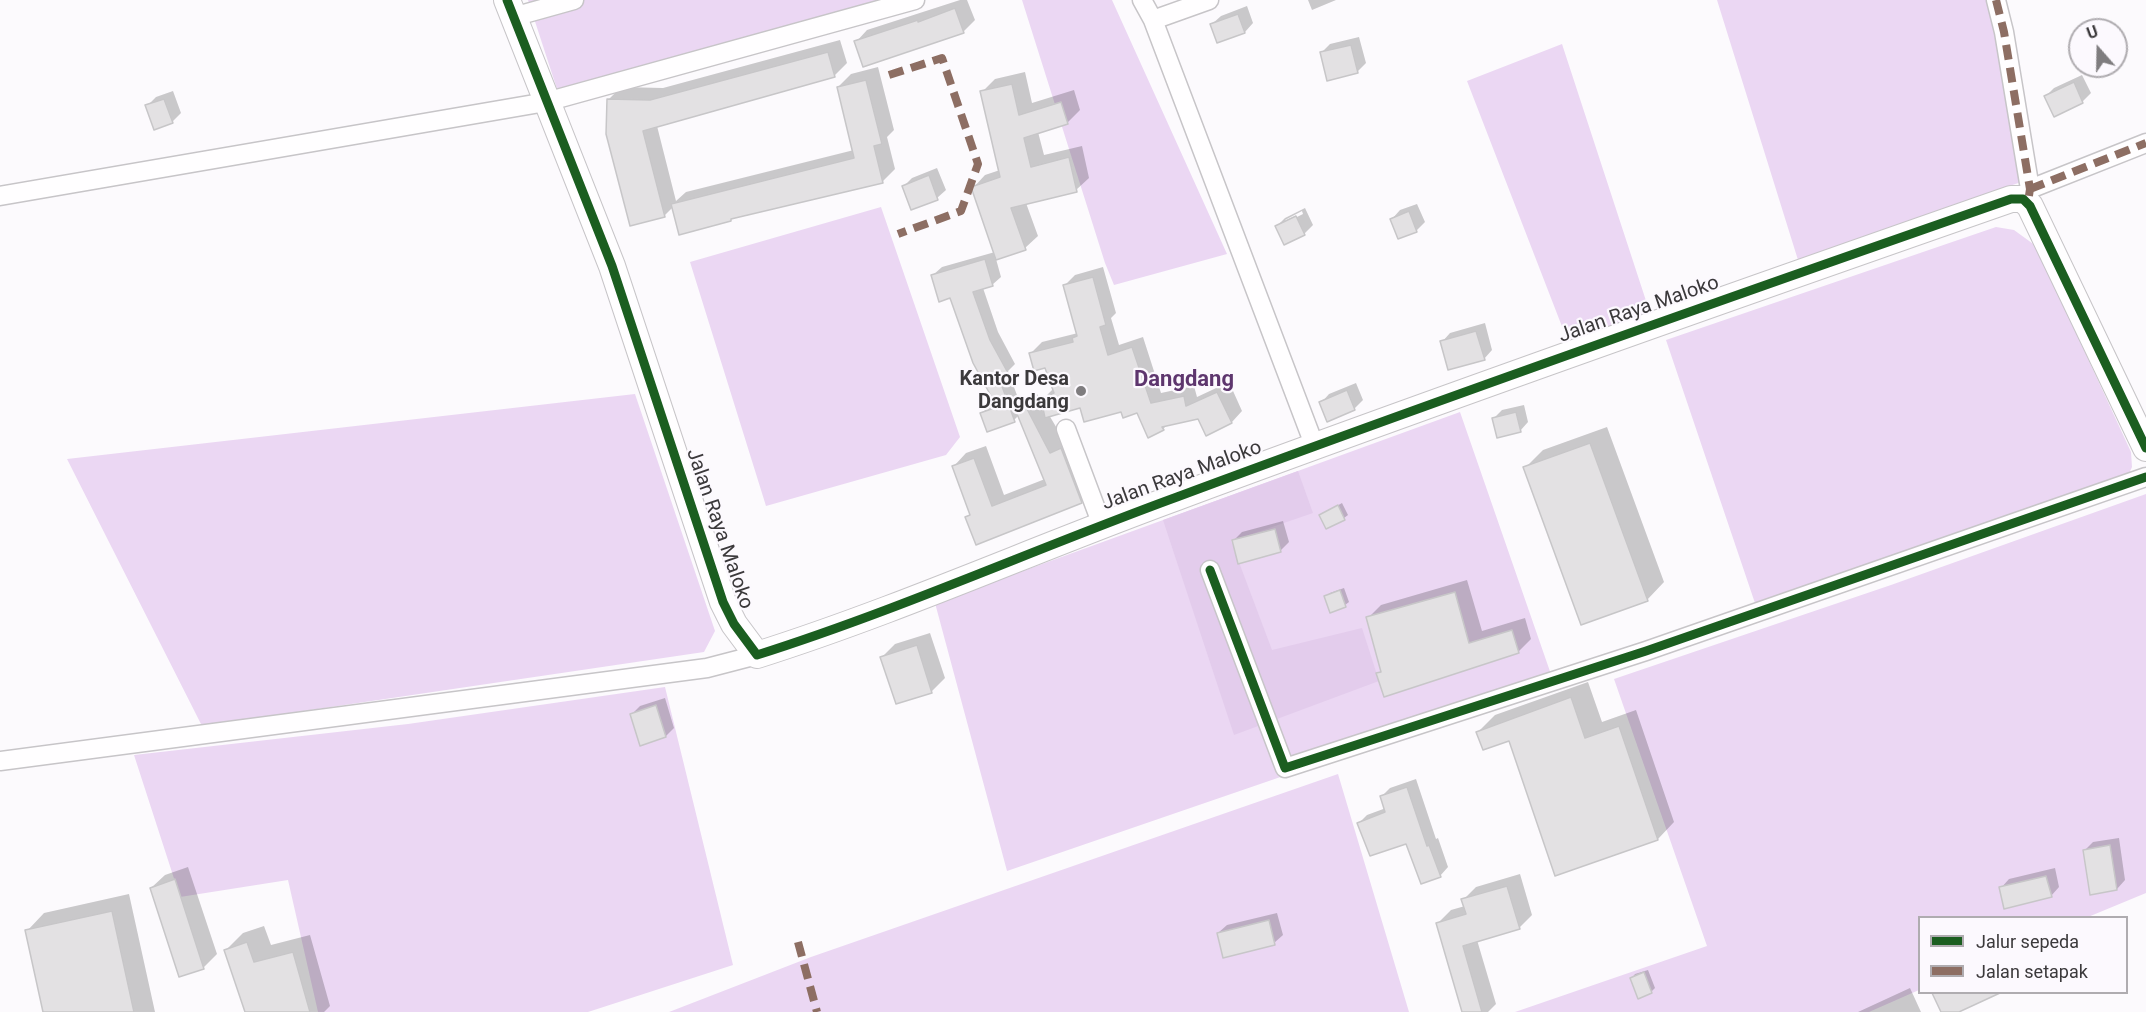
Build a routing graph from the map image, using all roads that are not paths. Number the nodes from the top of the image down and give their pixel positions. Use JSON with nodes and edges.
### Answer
{"nodes":[{"id":1,"x":574,"y":0,"type":"edge"},
{"id":2,"x":915,"y":0,"type":"edge"},
{"id":3,"x":1142,"y":0,"type":"edge"},
{"id":4,"x":1209,"y":0,"type":"edge"},
{"id":5,"x":1996,"y":0,"type":"edge"},
{"id":6,"x":510,"y":8,"type":"edge"},
{"id":7,"x":1153,"y":20,"type":"junction"},
{"id":8,"x":546,"y":102,"type":"junction"},
{"id":9,"x":2146,"y":143,"type":"edge"},
{"id":10,"x":0,"y":196,"type":"edge"},
{"id":11,"x":2029,"y":196,"type":"junction"},
{"id":12,"x":1066,"y":429,"type":"dead end"},
{"id":13,"x":1315,"y":447,"type":"junction"},
{"id":14,"x":2146,"y":448,"type":"edge"},
{"id":15,"x":2146,"y":477,"type":"edge"},
{"id":16,"x":1102,"y":525,"type":"junction"},
{"id":17,"x":1210,"y":570,"type":"dead end"},
{"id":18,"x":757,"y":655,"type":"junction"},
{"id":19,"x":0,"y":761,"type":"edge"}],
"edges":[{"from":1,"to":6,"type":"street"},
{"from":2,"to":8,"type":"street"},
{"from":3,"to":7,"type":"street"},
{"from":4,"to":7,"type":"street"},
{"from":5,"to":11,"type":"street"},
{"from":6,"to":8,"type":"street","name":"Jalan Raya Maloko"},
{"from":7,"to":13,"type":"street"},
{"from":8,"to":10,"type":"street"},
{"from":8,"to":18,"type":"street","name":"Jalan Raya Maloko"},
{"from":9,"to":11,"type":"street"},
{"from":11,"to":13,"type":"street","name":"Jalan Raya Maloko"},
{"from":11,"to":14,"type":"street"},
{"from":12,"to":16,"type":"street"},
{"from":13,"to":16,"type":"street","name":"Jalan Raya Maloko"},
{"from":15,"to":17,"type":"street"},
{"from":16,"to":18,"type":"street","name":"Jalan Raya Maloko"},
{"from":18,"to":19,"type":"street"}]}
